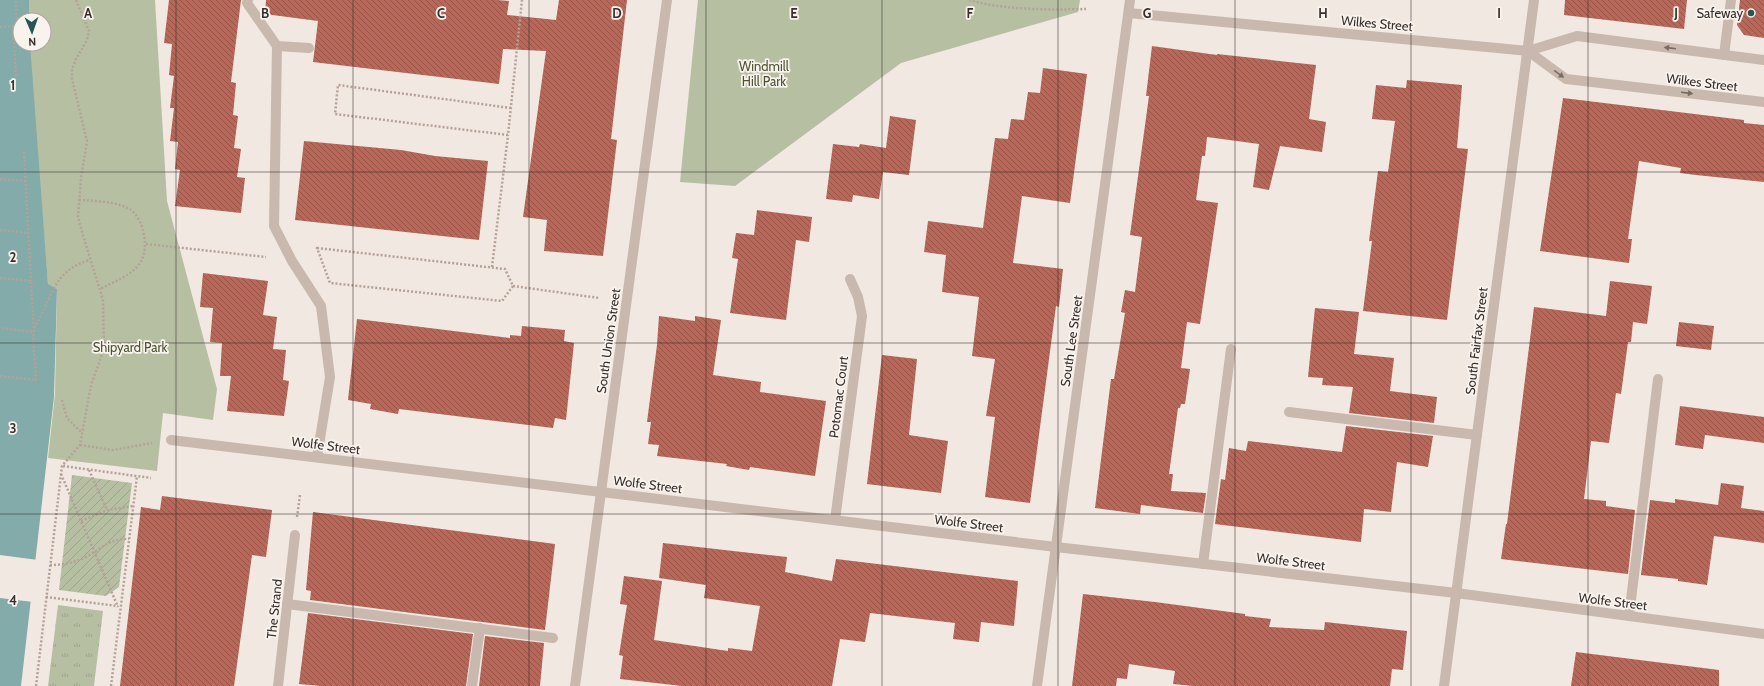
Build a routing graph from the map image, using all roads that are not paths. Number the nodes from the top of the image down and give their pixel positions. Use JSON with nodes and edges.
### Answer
{"nodes":[{"id":1,"x":248,"y":0,"type":"edge"},
{"id":2,"x":667,"y":0,"type":"edge"},
{"id":3,"x":1130,"y":0,"type":"edge"},
{"id":4,"x":1534,"y":0,"type":"edge"},
{"id":5,"x":1731,"y":0,"type":"edge"},
{"id":6,"x":1129,"y":13,"type":"junction"},
{"id":7,"x":277,"y":46,"type":"junction"},
{"id":8,"x":309,"y":48,"type":"dead end"},
{"id":9,"x":1528,"y":51,"type":"junction"},
{"id":10,"x":1724,"y":55,"type":"junction"},
{"id":11,"x":1764,"y":60,"type":"edge"},
{"id":12,"x":1764,"y":102,"type":"edge"},
{"id":13,"x":850,"y":280,"type":"dead end"},
{"id":14,"x":1231,"y":349,"type":"dead end"},
{"id":15,"x":1658,"y":379,"type":"dead end"},
{"id":16,"x":1289,"y":412,"type":"dead end"},
{"id":17,"x":1477,"y":434,"type":"junction"},
{"id":18,"x":171,"y":440,"type":"dead end"},
{"id":19,"x":318,"y":457,"type":"junction"},
{"id":20,"x":602,"y":492,"type":"junction"},
{"id":21,"x":835,"y":520,"type":"junction"},
{"id":22,"x":295,"y":535,"type":"dead end"},
{"id":23,"x":1056,"y":547,"type":"junction"},
{"id":24,"x":1202,"y":564,"type":"junction"},
{"id":25,"x":1456,"y":593,"type":"junction"},
{"id":26,"x":288,"y":604,"type":"junction"},
{"id":27,"x":1630,"y":616,"type":"junction"},
{"id":28,"x":480,"y":628,"type":"junction"},
{"id":29,"x":1764,"y":634,"type":"edge"},
{"id":30,"x":553,"y":638,"type":"dead end"},
{"id":31,"x":278,"y":686,"type":"edge"},
{"id":32,"x":472,"y":686,"type":"edge"},
{"id":33,"x":575,"y":686,"type":"edge"},
{"id":34,"x":1037,"y":686,"type":"edge"},
{"id":35,"x":1444,"y":686,"type":"edge"}],
"edges":[{"from":1,"to":7,"type":"street"},
{"from":2,"to":20,"type":"street","name":"South Union Street"},
{"from":3,"to":6,"type":"street","name":"South Lee Street"},
{"from":4,"to":9,"type":"street","name":"South Fairfax Street"},
{"from":5,"to":10,"type":"street"},
{"from":6,"to":9,"type":"street","name":"Wilkes Street"},
{"from":6,"to":23,"type":"street","name":"South Lee Street"},
{"from":7,"to":8,"type":"street"},
{"from":7,"to":19,"type":"street"},
{"from":10,"to":9,"type":"street","name":"Wilkes Street","one_way":true},
{"from":9,"to":12,"type":"street","name":"Wilkes Street","one_way":true},
{"from":9,"to":17,"type":"street","name":"South Fairfax Street"},
{"from":10,"to":11,"type":"street","name":"Wilkes Street"},
{"from":13,"to":21,"type":"street","name":"Potomac Court"},
{"from":14,"to":24,"type":"street"},
{"from":15,"to":27,"type":"street"},
{"from":16,"to":17,"type":"street"},
{"from":17,"to":25,"type":"street","name":"South Fairfax Street"},
{"from":18,"to":19,"type":"street","name":"Wolfe Street"},
{"from":19,"to":20,"type":"street","name":"Wolfe Street"},
{"from":20,"to":21,"type":"street","name":"Wolfe Street"},
{"from":20,"to":33,"type":"street","name":"South Union Street"},
{"from":21,"to":23,"type":"street","name":"Wolfe Street"},
{"from":22,"to":26,"type":"street","name":"The Strand"},
{"from":23,"to":24,"type":"street","name":"Wolfe Street"},
{"from":23,"to":34,"type":"street","name":"South Lee Street"},
{"from":24,"to":25,"type":"street","name":"Wolfe Street"},
{"from":25,"to":27,"type":"street","name":"Wolfe Street"},
{"from":25,"to":35,"type":"street","name":"South Fairfax Street"},
{"from":26,"to":28,"type":"street"},
{"from":26,"to":31,"type":"street","name":"The Strand"},
{"from":27,"to":29,"type":"street","name":"Wolfe Street"},
{"from":28,"to":30,"type":"street"},
{"from":28,"to":32,"type":"street"}]}
